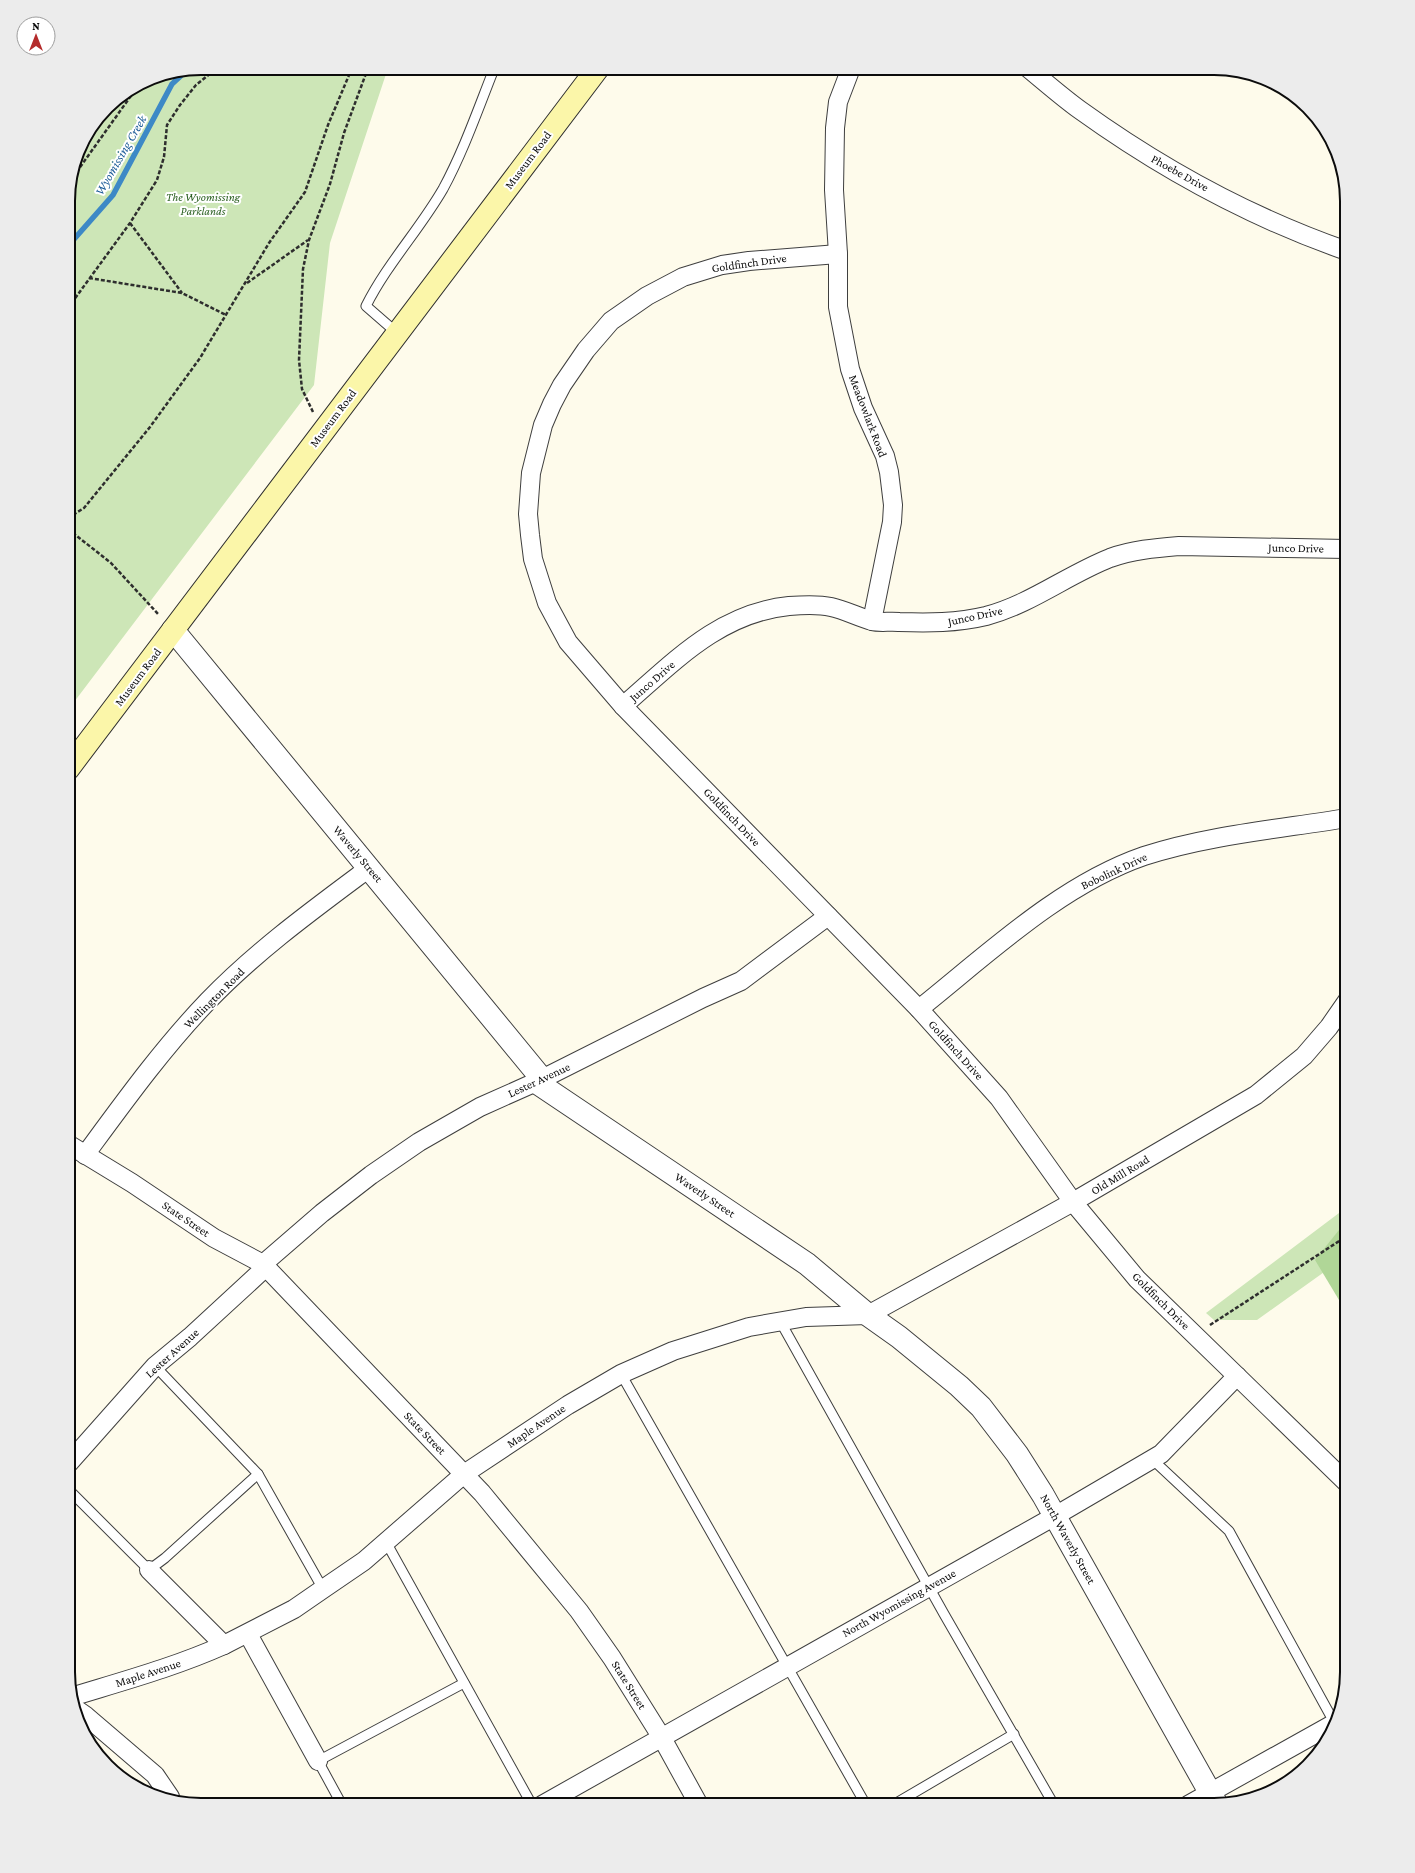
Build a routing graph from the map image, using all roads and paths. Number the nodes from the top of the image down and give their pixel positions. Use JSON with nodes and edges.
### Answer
{"nodes":[{"id":1,"x":208,"y":75,"type":"edge"},
{"id":2,"x":349,"y":75,"type":"edge"},
{"id":3,"x":365,"y":75,"type":"edge"},
{"id":4,"x":492,"y":75,"type":"edge"},
{"id":5,"x":593,"y":75,"type":"edge"},
{"id":6,"x":848,"y":75,"type":"edge"},
{"id":7,"x":1036,"y":75,"type":"edge"},
{"id":8,"x":130,"y":96,"type":"edge"},
{"id":9,"x":80,"y":166,"type":"edge"},
{"id":10,"x":130,"y":223,"type":"junction"},
{"id":11,"x":309,"y":240,"type":"junction"},
{"id":12,"x":1340,"y":248,"type":"edge"},
{"id":13,"x":838,"y":254,"type":"junction"},
{"id":14,"x":89,"y":278,"type":"junction"},
{"id":15,"x":245,"y":284,"type":"junction"},
{"id":16,"x":182,"y":293,"type":"junction"},
{"id":17,"x":75,"y":298,"type":"edge"},
{"id":18,"x":226,"y":315,"type":"junction"},
{"id":19,"x":397,"y":333,"type":"junction"},
{"id":20,"x":322,"y":433,"type":"junction"},
{"id":21,"x":75,"y":514,"type":"edge"},
{"id":22,"x":75,"y":535,"type":"edge"},
{"id":23,"x":1340,"y":549,"type":"edge"},
{"id":24,"x":872,"y":621,"type":"junction"},
{"id":25,"x":173,"y":630,"type":"junction"},
{"id":26,"x":623,"y":706,"type":"junction"},
{"id":27,"x":75,"y":760,"type":"edge"},
{"id":28,"x":1340,"y":819,"type":"edge"},
{"id":29,"x":369,"y":868,"type":"junction"},
{"id":30,"x":828,"y":916,"type":"junction"},
{"id":31,"x":919,"y":1009,"type":"junction"},
{"id":32,"x":1340,"y":1011,"type":"edge"},
{"id":33,"x":539,"y":1081,"type":"junction"},
{"id":34,"x":75,"y":1149,"type":"edge"},
{"id":35,"x":85,"y":1155,"type":"junction"},
{"id":36,"x":1073,"y":1202,"type":"junction"},
{"id":37,"x":1340,"y":1240,"type":"edge"},
{"id":38,"x":265,"y":1266,"type":"junction"},
{"id":39,"x":868,"y":1315,"type":"junction"},
{"id":40,"x":780,"y":1321,"type":"junction"},
{"id":41,"x":1195,"y":1335,"type":"junction"},
{"id":42,"x":155,"y":1366,"type":"junction"},
{"id":43,"x":621,"y":1374,"type":"junction"},
{"id":44,"x":1237,"y":1376,"type":"junction"},
{"id":45,"x":75,"y":1456,"type":"edge"},
{"id":46,"x":1152,"y":1459,"type":"junction"},
{"id":47,"x":258,"y":1474,"type":"junction"},
{"id":48,"x":464,"y":1474,"type":"junction"},
{"id":49,"x":1340,"y":1476,"type":"edge"},
{"id":50,"x":75,"y":1496,"type":"edge"},
{"id":51,"x":1055,"y":1516,"type":"junction"},
{"id":52,"x":386,"y":1542,"type":"junction"},
{"id":53,"x":149,"y":1570,"type":"junction"},
{"id":54,"x":930,"y":1586,"type":"junction"},
{"id":55,"x":323,"y":1589,"type":"junction"},
{"id":56,"x":248,"y":1634,"type":"junction"},
{"id":57,"x":224,"y":1645,"type":"junction"},
{"id":58,"x":788,"y":1666,"type":"junction"},
{"id":59,"x":464,"y":1683,"type":"junction"},
{"id":60,"x":77,"y":1695,"type":"edge"},
{"id":61,"x":83,"y":1714,"type":"edge"},
{"id":62,"x":1330,"y":1718,"type":"edge"},
{"id":63,"x":1327,"y":1727,"type":"edge"},
{"id":64,"x":1014,"y":1734,"type":"junction"},
{"id":65,"x":662,"y":1738,"type":"junction"},
{"id":66,"x":318,"y":1761,"type":"junction"},
{"id":67,"x":168,"y":1793,"type":"edge"},
{"id":68,"x":338,"y":1798,"type":"edge"},
{"id":69,"x":528,"y":1798,"type":"edge"},
{"id":70,"x":555,"y":1798,"type":"edge"},
{"id":71,"x":695,"y":1798,"type":"edge"},
{"id":72,"x":862,"y":1798,"type":"edge"},
{"id":73,"x":905,"y":1798,"type":"edge"},
{"id":74,"x":1050,"y":1798,"type":"edge"},
{"id":75,"x":1212,"y":1798,"type":"edge"},
{"id":76,"x":1215,"y":1798,"type":"edge"}],
"edges":[{"from":1,"to":10,"type":"path"},
{"from":2,"to":15,"type":"path"},
{"from":3,"to":11,"type":"path"},
{"from":4,"to":19,"type":"lane"},
{"from":5,"to":19,"type":"main road","name":"Museum Road"},
{"from":6,"to":13,"type":"street","name":"Meadowlark Road"},
{"from":7,"to":12,"type":"street","name":"Phoebe Drive"},
{"from":8,"to":9,"type":"path"},
{"from":10,"to":14,"type":"path"},
{"from":10,"to":16,"type":"path"},
{"from":11,"to":15,"type":"path"},
{"from":11,"to":20,"type":"path"},
{"from":13,"to":24,"type":"street","name":"Meadowlark Road"},
{"from":13,"to":26,"type":"street","name":"Goldfinch Drive"},
{"from":14,"to":16,"type":"path"},
{"from":14,"to":17,"type":"path"},
{"from":15,"to":18,"type":"path"},
{"from":16,"to":18,"type":"path"},
{"from":18,"to":21,"type":"path"},
{"from":19,"to":20,"type":"main road","name":"Museum Road"},
{"from":20,"to":25,"type":"main road","name":"Museum Road"},
{"from":22,"to":25,"type":"path"},
{"from":23,"to":24,"type":"street","name":"Junco Drive"},
{"from":24,"to":26,"type":"street","name":"Junco Drive"},
{"from":25,"to":27,"type":"main road","name":"Museum Road"},
{"from":25,"to":29,"type":"street","name":"Waverly Street"},
{"from":26,"to":30,"type":"street","name":"Goldfinch Drive"},
{"from":28,"to":31,"type":"street","name":"Bobolink Drive"},
{"from":29,"to":33,"type":"street","name":"Waverly Street"},
{"from":29,"to":35,"type":"street","name":"Wellington Road"},
{"from":30,"to":31,"type":"street","name":"Goldfinch Drive"},
{"from":30,"to":33,"type":"street","name":"Lester Avenue"},
{"from":31,"to":36,"type":"street","name":"Goldfinch Drive"},
{"from":32,"to":36,"type":"street","name":"Old Mill Road"},
{"from":33,"to":38,"type":"street","name":"Lester Avenue"},
{"from":33,"to":39,"type":"street","name":"Waverly Street"},
{"from":34,"to":35,"type":"street","name":"State Street"},
{"from":35,"to":38,"type":"street","name":"State Street"},
{"from":36,"to":39,"type":"street","name":"Old Mill Road"},
{"from":36,"to":41,"type":"street","name":"Goldfinch Drive"},
{"from":37,"to":41,"type":"path"},
{"from":38,"to":42,"type":"street","name":"Lester Avenue"},
{"from":38,"to":48,"type":"street","name":"State Street"},
{"from":39,"to":40,"type":"street","name":"Maple Avenue"},
{"from":39,"to":51,"type":"street","name":"North Waverly Street"},
{"from":40,"to":43,"type":"street","name":"Maple Avenue"},
{"from":40,"to":54,"type":"lane"},
{"from":41,"to":44,"type":"street","name":"Goldfinch Drive"},
{"from":42,"to":45,"type":"street","name":"Lester Avenue"},
{"from":42,"to":47,"type":"lane"},
{"from":43,"to":48,"type":"street","name":"Maple Avenue"},
{"from":43,"to":58,"type":"lane"},
{"from":44,"to":46,"type":"street","name":"North Wyomissing Avenue"},
{"from":44,"to":49,"type":"street","name":"Goldfinch Drive"},
{"from":46,"to":51,"type":"street","name":"North Wyomissing Avenue"},
{"from":46,"to":62,"type":"lane"},
{"from":47,"to":53,"type":"lane"},
{"from":47,"to":55,"type":"lane"},
{"from":48,"to":52,"type":"street","name":"Maple Avenue"},
{"from":48,"to":65,"type":"street","name":"State Street"},
{"from":50,"to":53,"type":"lane"},
{"from":51,"to":54,"type":"street","name":"North Wyomissing Avenue"},
{"from":51,"to":75,"type":"street","name":"North Waverly Street"},
{"from":52,"to":55,"type":"street","name":"Maple Avenue"},
{"from":52,"to":59,"type":"lane"},
{"from":53,"to":57,"type":"street"},
{"from":54,"to":58,"type":"street","name":"North Wyomissing Avenue"},
{"from":54,"to":64,"type":"lane"},
{"from":55,"to":56,"type":"street","name":"Maple Avenue"},
{"from":56,"to":57,"type":"street","name":"Maple Avenue"},
{"from":56,"to":66,"type":"street"},
{"from":57,"to":60,"type":"street","name":"Maple Avenue"},
{"from":58,"to":65,"type":"street","name":"North Wyomissing Avenue"},
{"from":58,"to":72,"type":"lane"},
{"from":59,"to":66,"type":"lane"},
{"from":59,"to":69,"type":"lane"},
{"from":61,"to":67,"type":"street"},
{"from":63,"to":76,"type":"street"},
{"from":64,"to":73,"type":"lane"},
{"from":64,"to":74,"type":"lane"},
{"from":65,"to":70,"type":"street","name":"North Wyomissing Avenue"},
{"from":65,"to":71,"type":"street","name":"State Street"},
{"from":66,"to":68,"type":"lane"}]}
